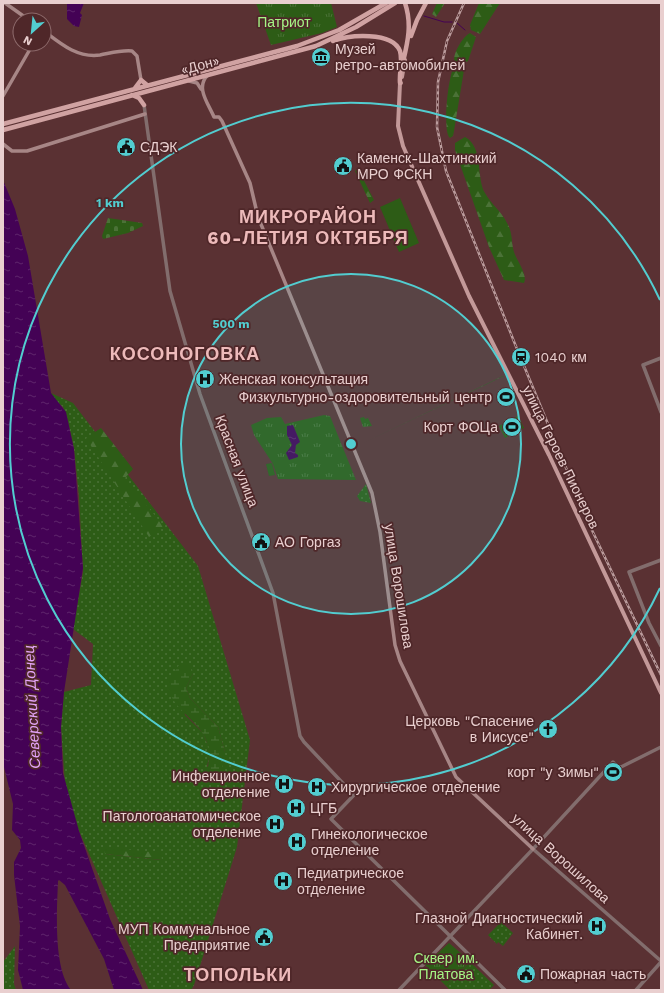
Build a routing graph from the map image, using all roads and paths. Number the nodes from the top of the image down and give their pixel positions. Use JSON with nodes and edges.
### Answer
{"nodes":[{"id":1,"x":5,"y":3,"type":"edge"},
{"id":2,"x":386,"y":3,"type":"edge"},
{"id":3,"x":395,"y":3,"type":"edge"},
{"id":4,"x":406,"y":3,"type":"edge"},
{"id":5,"x":426,"y":3,"type":"edge"},
{"id":6,"x":408,"y":9,"type":"junction"},
{"id":7,"x":18,"y":12,"type":"edge"},
{"id":8,"x":52,"y":37,"type":"edge"},
{"id":9,"x":316,"y":46,"type":"junction"},
{"id":10,"x":28,"y":52,"type":"edge"},
{"id":11,"x":406,"y":55,"type":"junction"},
{"id":12,"x":209,"y":74,"type":"junction"},
{"id":13,"x":141,"y":80,"type":"junction"},
{"id":14,"x":187,"y":80,"type":"junction"},
{"id":15,"x":400,"y":83,"type":"junction"},
{"id":16,"x":149,"y":88,"type":"junction"},
{"id":17,"x":134,"y":90,"type":"junction"},
{"id":18,"x":202,"y":90,"type":"junction"},
{"id":19,"x":131,"y":95,"type":"junction"},
{"id":20,"x":3,"y":96,"type":"edge"},
{"id":21,"x":144,"y":105,"type":"junction"},
{"id":22,"x":145,"y":114,"type":"junction"},
{"id":23,"x":4,"y":123,"type":"edge"},
{"id":24,"x":5,"y":129,"type":"edge"},
{"id":25,"x":3,"y":144,"type":"edge"},
{"id":26,"x":661,"y":358,"type":"edge"},
{"id":27,"x":661,"y":412,"type":"edge"},
{"id":28,"x":661,"y":560,"type":"edge"},
{"id":29,"x":661,"y":646,"type":"edge"},
{"id":30,"x":661,"y":693,"type":"edge"},
{"id":31,"x":661,"y":747,"type":"edge"},
{"id":32,"x":533,"y":849,"type":"junction"},
{"id":33,"x":450,"y":937,"type":"junction"},
{"id":34,"x":661,"y":962,"type":"edge"},
{"id":35,"x":398,"y":990,"type":"edge"},
{"id":36,"x":505,"y":990,"type":"edge"},
{"id":37,"x":636,"y":990,"type":"edge"}],
"edges":[{"from":1,"to":7,"type":"main road"},
{"from":2,"to":16,"type":"highway","name":"«Дон»"},
{"from":3,"to":9,"type":"highway","name":"«Дон»"},
{"from":4,"to":6,"type":"highway"},
{"from":5,"to":11,"type":"highway"},
{"from":6,"to":11,"type":"highway"},
{"from":6,"to":15,"type":"highway"},
{"from":8,"to":13,"type":"main road"},
{"from":9,"to":12,"type":"highway","name":"«Дон»"},
{"from":9,"to":15,"type":"highway"},
{"from":10,"to":20,"type":"main road"},
{"from":11,"to":15,"type":"main road","name":"улица Героев Пионеров"},
{"from":12,"to":14,"type":"highway","name":"«Дон»"},
{"from":12,"to":18,"type":"main road"},
{"from":13,"to":16,"type":"highway"},
{"from":13,"to":17,"type":"highway"},
{"from":14,"to":16,"type":"highway","name":"«Дон»"},
{"from":14,"to":18,"type":"main road"},
{"from":15,"to":30,"type":"main road","name":"улица Героев Пионеров"},
{"from":16,"to":17,"type":"highway","name":"«Дон»"},
{"from":16,"to":19,"type":"highway","name":"«Дон»"},
{"from":16,"to":21,"type":"highway"},
{"from":17,"to":23,"type":"highway","name":"«Дон»"},
{"from":18,"to":32,"type":"main road","name":"улица Ворошилова"},
{"from":19,"to":21,"type":"highway"},
{"from":19,"to":24,"type":"highway","name":"«Дон»"},
{"from":21,"to":22,"type":"street","name":"Красная улица"},
{"from":22,"to":25,"type":"main road"},
{"from":22,"to":33,"type":"street","name":"Красная улица"},
{"from":26,"to":27,"type":"street"},
{"from":28,"to":29,"type":"street"},
{"from":31,"to":32,"type":"street"},
{"from":32,"to":33,"type":"street"},
{"from":32,"to":34,"type":"street","name":"улица Ворошилова"},
{"from":33,"to":35,"type":"street"},
{"from":33,"to":36,"type":"street"},
{"from":34,"to":37,"type":"street"}]}
